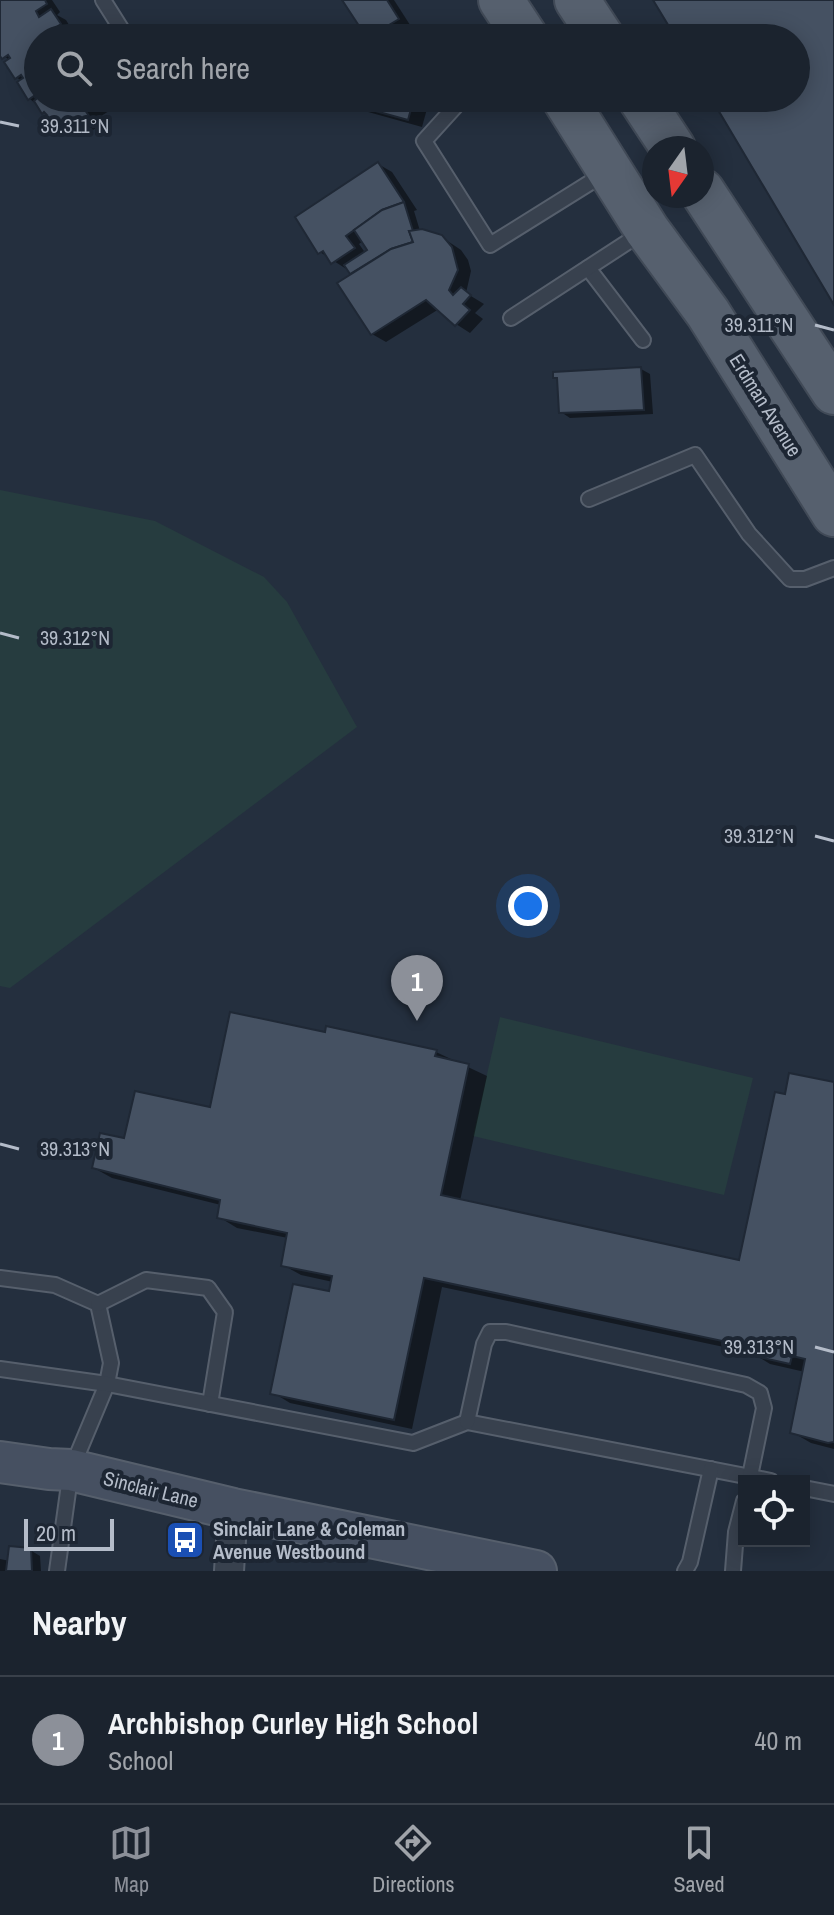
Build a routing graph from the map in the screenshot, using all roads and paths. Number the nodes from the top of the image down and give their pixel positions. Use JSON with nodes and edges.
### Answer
{"nodes":[{"id":1,"x":103,"y":0,"type":"edge"},
{"id":2,"x":577,"y":0,"type":"edge"},
{"id":3,"x":118,"y":24,"type":"edge"},
{"id":4,"x":593,"y":24,"type":"edge"},
{"id":5,"x":450,"y":112,"type":"edge"},
{"id":6,"x":573,"y":112,"type":"edge"},
{"id":7,"x":649,"y":112,"type":"edge"},
{"id":8,"x":665,"y":136,"type":"edge"},
{"id":9,"x":611,"y":170,"type":"junction"},
{"id":10,"x":713,"y":208,"type":"edge"},
{"id":11,"x":647,"y":230,"type":"junction"},
{"id":12,"x":588,"y":268,"type":"junction"},
{"id":13,"x":511,"y":318,"type":"dead end"},
{"id":14,"x":643,"y":340,"type":"dead end"},
{"id":15,"x":834,"y":392,"type":"edge"},
{"id":16,"x":589,"y":499,"type":"dead end"},
{"id":17,"x":834,"y":514,"type":"edge"},
{"id":18,"x":834,"y":568,"type":"edge"},
{"id":19,"x":0,"y":1278,"type":"edge"},
{"id":20,"x":98,"y":1304,"type":"junction"},
{"id":21,"x":0,"y":1369,"type":"edge"},
{"id":22,"x":107,"y":1384,"type":"junction"},
{"id":23,"x":210,"y":1404,"type":"junction"},
{"id":24,"x":467,"y":1422,"type":"junction"},
{"id":25,"x":0,"y":1462,"type":"edge"},
{"id":26,"x":711,"y":1469,"type":"junction"},
{"id":27,"x":71,"y":1470,"type":"junction"},
{"id":28,"x":750,"y":1475,"type":"edge"},
{"id":29,"x":738,"y":1476,"type":"edge"},
{"id":30,"x":810,"y":1489,"type":"edge"},
{"id":31,"x":834,"y":1494,"type":"edge"},
{"id":32,"x":233,"y":1509,"type":"junction"},
{"id":33,"x":738,"y":1524,"type":"edge"},
{"id":34,"x":57,"y":1571,"type":"edge"},
{"id":35,"x":229,"y":1571,"type":"edge"},
{"id":36,"x":536,"y":1571,"type":"edge"},
{"id":37,"x":685,"y":1571,"type":"edge"},
{"id":38,"x":733,"y":1571,"type":"edge"}],
"edges":[{"from":1,"to":3,"type":"lane"},
{"from":2,"to":4,"type":"main road"},
{"from":5,"to":9,"type":"lane"},
{"from":6,"to":9,"type":"main road","name":"Erdman Avenue"},
{"from":7,"to":8,"type":"main road"},
{"from":9,"to":11,"type":"main road","name":"Erdman Avenue"},
{"from":10,"to":15,"type":"main road"},
{"from":11,"to":12,"type":"lane"},
{"from":11,"to":17,"type":"main road","name":"Erdman Avenue"},
{"from":12,"to":13,"type":"lane"},
{"from":12,"to":14,"type":"lane"},
{"from":16,"to":18,"type":"lane"},
{"from":19,"to":20,"type":"lane"},
{"from":20,"to":22,"type":"lane"},
{"from":20,"to":23,"type":"lane"},
{"from":21,"to":22,"type":"lane"},
{"from":22,"to":23,"type":"lane"},
{"from":22,"to":27,"type":"lane"},
{"from":23,"to":24,"type":"lane"},
{"from":24,"to":26,"type":"lane"},
{"from":24,"to":28,"type":"lane"},
{"from":25,"to":27,"type":"main road","name":"Sinclair Lane"},
{"from":26,"to":29,"type":"lane"},
{"from":26,"to":37,"type":"lane"},
{"from":27,"to":32,"type":"main road","name":"Sinclair Lane"},
{"from":27,"to":34,"type":"lane"},
{"from":30,"to":31,"type":"lane"},
{"from":32,"to":35,"type":"street"},
{"from":32,"to":36,"type":"main road","name":"Sinclair Lane"},
{"from":33,"to":38,"type":"lane"}]}
